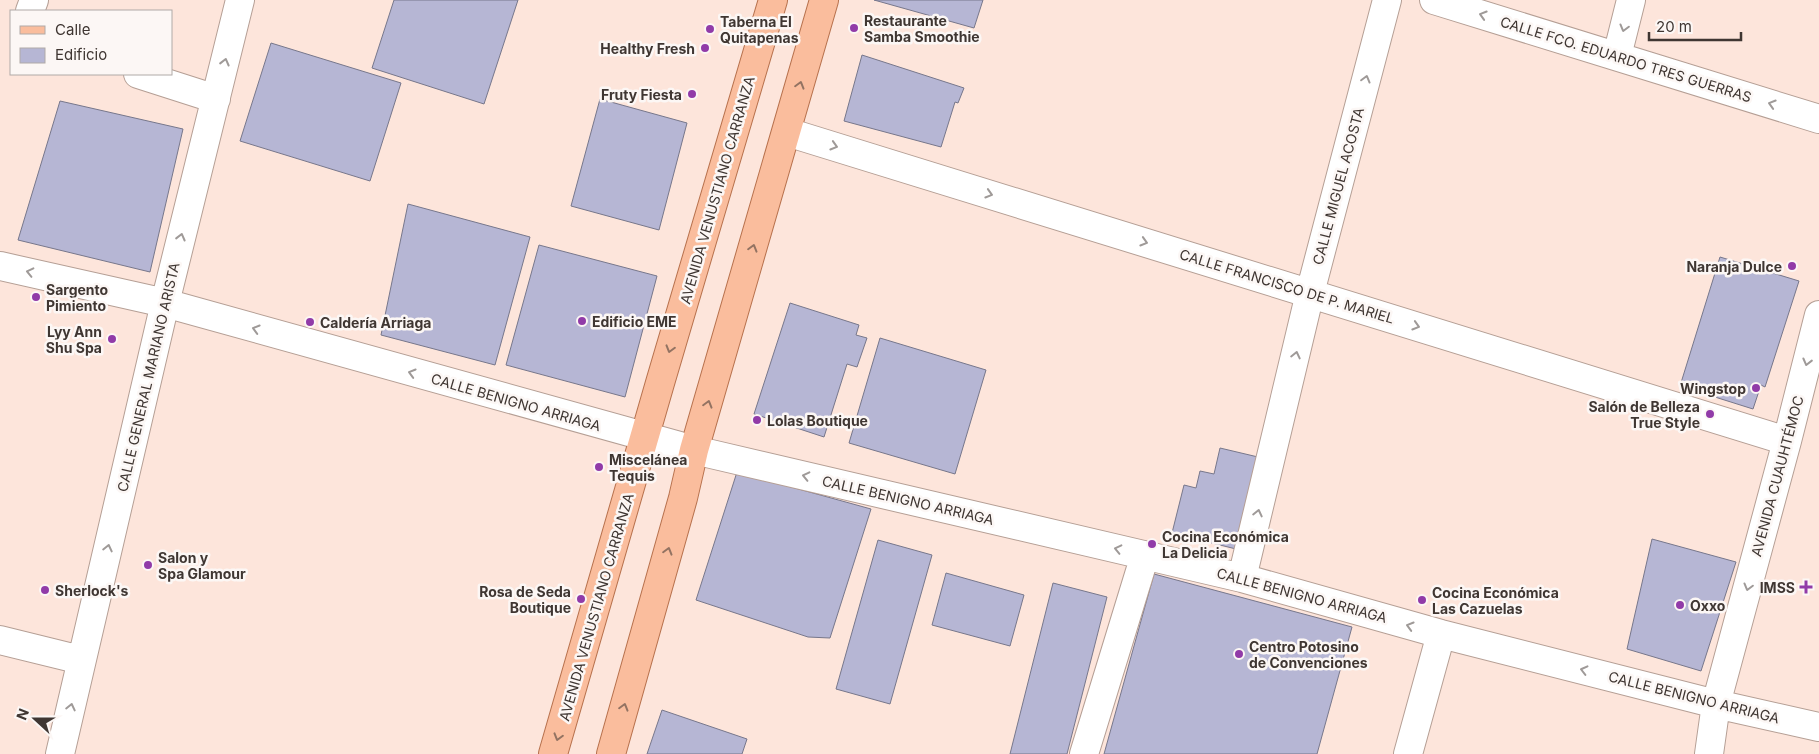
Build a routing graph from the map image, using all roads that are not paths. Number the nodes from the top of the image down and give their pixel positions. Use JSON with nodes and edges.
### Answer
{"nodes":[{"id":1,"x":240,"y":0,"type":"edge"},
{"id":2,"x":773,"y":0,"type":"edge"},
{"id":3,"x":824,"y":0,"type":"edge"},
{"id":4,"x":1387,"y":0,"type":"edge"},
{"id":5,"x":1434,"y":0,"type":"edge"},
{"id":6,"x":1631,"y":0,"type":"edge"},
{"id":7,"x":1616,"y":56,"type":"junction"},
{"id":8,"x":141,"y":75,"type":"edge"},
{"id":9,"x":216,"y":99,"type":"junction"},
{"id":10,"x":1819,"y":119,"type":"edge"},
{"id":11,"x":787,"y":132,"type":"junction"},
{"id":12,"x":0,"y":266,"type":"edge"},
{"id":13,"x":1310,"y":293,"type":"junction"},
{"id":14,"x":165,"y":303,"type":"junction"},
{"id":15,"x":1819,"y":315,"type":"edge"},
{"id":16,"x":644,"y":438,"type":"junction"},
{"id":17,"x":1787,"y":441,"type":"junction"},
{"id":18,"x":694,"y":450,"type":"junction"},
{"id":19,"x":1145,"y":555,"type":"junction"},
{"id":20,"x":1242,"y":578,"type":"junction"},
{"id":21,"x":1441,"y":634,"type":"junction"},
{"id":22,"x":0,"y":640,"type":"edge"},
{"id":23,"x":81,"y":660,"type":"junction"},
{"id":24,"x":1716,"y":704,"type":"junction"},
{"id":25,"x":1819,"y":727,"type":"edge"},
{"id":26,"x":60,"y":754,"type":"edge"},
{"id":27,"x":553,"y":754,"type":"edge"},
{"id":28,"x":611,"y":754,"type":"edge"},
{"id":29,"x":1084,"y":754,"type":"edge"},
{"id":30,"x":1408,"y":754,"type":"edge"},
{"id":31,"x":1709,"y":754,"type":"edge"}],
"edges":[{"from":9,"to":1,"type":"street","name":"CALLE GENERAL MARIANO ARISTA","one_way":true},
{"from":2,"to":16,"type":"main road","name":"AVENIDA VENUSTIANO CARRANZA","one_way":true},
{"from":11,"to":3,"type":"main road","one_way":true},
{"from":13,"to":4,"type":"street","name":"CALLE MIGUEL ACOSTA","one_way":true},
{"from":7,"to":5,"type":"street","name":"CALLE FCO. EDUARDO TRES GUERRAS","one_way":true},
{"from":6,"to":7,"type":"street","one_way":true},
{"from":10,"to":7,"type":"street","name":"CALLE FCO. EDUARDO TRES GUERRAS","one_way":true},
{"from":8,"to":9,"type":"street"},
{"from":14,"to":9,"type":"street","name":"CALLE GENERAL MARIANO ARISTA","one_way":true},
{"from":11,"to":13,"type":"street","name":"CALLE FRANCISCO DE P. MARIEL","one_way":true},
{"from":18,"to":11,"type":"main road","one_way":true},
{"from":14,"to":12,"type":"street","name":"CALLE BENIGNO ARRIAGA","one_way":true},
{"from":13,"to":17,"type":"street","name":"CALLE FRANCISCO DE P. MARIEL","one_way":true},
{"from":20,"to":13,"type":"street","name":"CALLE MIGUEL ACOSTA","one_way":true},
{"from":16,"to":14,"type":"street","name":"CALLE BENIGNO ARRIAGA","one_way":true},
{"from":23,"to":14,"type":"street","name":"CALLE GENERAL MARIANO ARISTA","one_way":true},
{"from":15,"to":17,"type":"street","name":"AVENIDA CUAUHTÉMOC","one_way":true},
{"from":16,"to":18,"type":"street","name":"CALLE BENIGNO ARRIAGA"},
{"from":16,"to":27,"type":"main road","name":"AVENIDA VENUSTIANO CARRANZA","one_way":true},
{"from":17,"to":24,"type":"street","name":"AVENIDA CUAUHTÉMOC","one_way":true},
{"from":19,"to":18,"type":"street","name":"CALLE BENIGNO ARRIAGA","one_way":true},
{"from":28,"to":18,"type":"main road","one_way":true},
{"from":19,"to":20,"type":"street","name":"CALLE BENIGNO ARRIAGA"},
{"from":19,"to":29,"type":"street"},
{"from":21,"to":20,"type":"street","name":"CALLE BENIGNO ARRIAGA","one_way":true},
{"from":24,"to":21,"type":"street","name":"CALLE BENIGNO ARRIAGA","one_way":true},
{"from":21,"to":30,"type":"street"},
{"from":22,"to":23,"type":"street"},
{"from":26,"to":23,"type":"street","name":"CALLE GENERAL MARIANO ARISTA","one_way":true},
{"from":24,"to":25,"type":"street","name":"CALLE BENIGNO ARRIAGA"},
{"from":24,"to":31,"type":"street","name":"AVENIDA CUAUHTÉMOC"}]}
